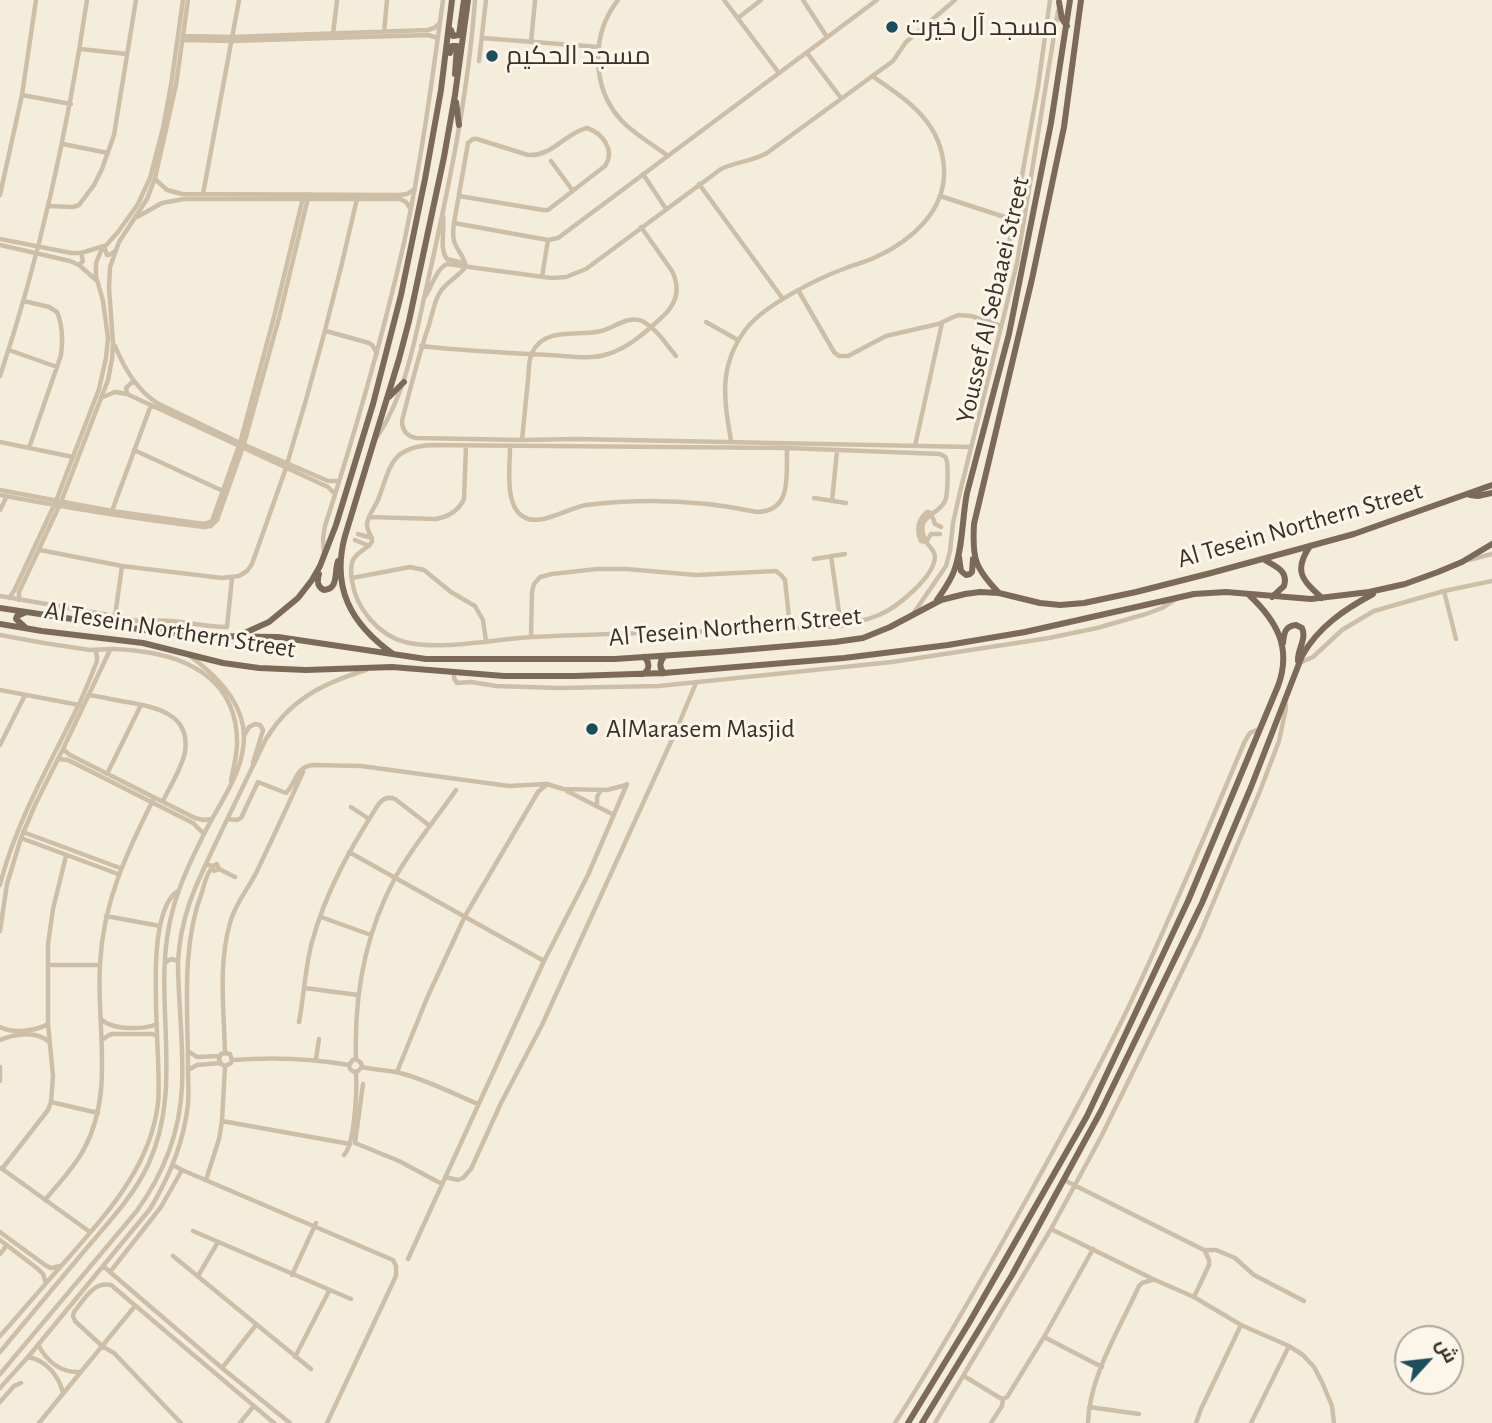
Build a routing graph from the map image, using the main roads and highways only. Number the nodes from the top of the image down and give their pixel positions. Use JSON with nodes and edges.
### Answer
{"nodes":[{"id":1,"x":453,"y":0,"type":"edge"},
{"id":2,"x":466,"y":0,"type":"edge"},
{"id":3,"x":1070,"y":0,"type":"edge"},
{"id":4,"x":1081,"y":0,"type":"edge"},
{"id":5,"x":1059,"y":1,"type":"edge"},
{"id":6,"x":451,"y":21,"type":"junction"},
{"id":7,"x":1067,"y":26,"type":"junction"},
{"id":8,"x":441,"y":90,"type":"junction"},
{"id":9,"x":456,"y":93,"type":"junction"},
{"id":10,"x":1051,"y":123,"type":"junction"},
{"id":11,"x":459,"y":125,"type":"road end"},
{"id":12,"x":1064,"y":127,"type":"junction"},
{"id":13,"x":1048,"y":139,"type":"junction"},
{"id":14,"x":1061,"y":141,"type":"junction"},
{"id":15,"x":397,"y":273,"type":"road end"},
{"id":16,"x":405,"y":275,"type":"junction"},
{"id":17,"x":393,"y":330,"type":"junction"},
{"id":18,"x":406,"y":333,"type":"junction"},
{"id":19,"x":389,"y":344,"type":"junction"},
{"id":20,"x":402,"y":348,"type":"junction"},
{"id":21,"x":404,"y":382,"type":"road end"},
{"id":22,"x":388,"y":399,"type":"junction"},
{"id":23,"x":360,"y":414,"type":"road end"},
{"id":24,"x":369,"y":416,"type":"junction"},
{"id":25,"x":966,"y":465,"type":"road end"},
{"id":26,"x":975,"y":468,"type":"junction"},
{"id":27,"x":1492,"y":485,"type":"edge"},
{"id":28,"x":1492,"y":493,"type":"edge"},
{"id":29,"x":1468,"y":494,"type":"junction"},
{"id":30,"x":1492,"y":544,"type":"edge"},
{"id":31,"x":1310,"y":546,"type":"junction"},
{"id":32,"x":341,"y":556,"type":"junction"},
{"id":33,"x":958,"y":556,"type":"junction"},
{"id":34,"x":975,"y":557,"type":"junction"},
{"id":35,"x":1263,"y":559,"type":"junction"},
{"id":36,"x":320,"y":565,"type":"junction"},
{"id":37,"x":1382,"y":590,"type":"junction"},
{"id":38,"x":999,"y":593,"type":"junction"},
{"id":39,"x":1249,"y":595,"type":"junction"},
{"id":40,"x":1272,"y":597,"type":"junction"},
{"id":41,"x":1322,"y":598,"type":"junction"},
{"id":42,"x":935,"y":603,"type":"junction"},
{"id":43,"x":0,"y":608,"type":"edge"},
{"id":44,"x":25,"y":612,"type":"junction"},
{"id":45,"x":0,"y":623,"type":"edge"},
{"id":46,"x":26,"y":628,"type":"junction"},
{"id":47,"x":239,"y":636,"type":"junction"},
{"id":48,"x":1283,"y":643,"type":"junction"},
{"id":49,"x":395,"y":655,"type":"junction"},
{"id":50,"x":665,"y":656,"type":"junction"},
{"id":51,"x":644,"y":657,"type":"junction"},
{"id":52,"x":1298,"y":663,"type":"junction"},
{"id":53,"x":664,"y":673,"type":"junction"},
{"id":54,"x":643,"y":674,"type":"junction"},
{"id":55,"x":995,"y":1303,"type":"junction"},
{"id":56,"x":1005,"y":1308,"type":"road end"},
{"id":57,"x":908,"y":1423,"type":"edge"},
{"id":58,"x":922,"y":1423,"type":"edge"}],
"edges":[{"from":1,"to":6,"type":"main road"},
{"from":2,"to":6,"type":"main road"},
{"from":2,"to":9,"type":"main road"},
{"from":3,"to":7,"type":"main road","name":"Youssef Al Sebaaei Street"},
{"from":4,"to":12,"type":"main road","name":"Youssef Al Sebaaei Street"},
{"from":5,"to":7,"type":"main road"},
{"from":6,"to":8,"type":"main road"},
{"from":7,"to":10,"type":"main road","name":"Youssef Al Sebaaei Street"},
{"from":8,"to":9,"type":"main road"},
{"from":8,"to":16,"type":"main road"},
{"from":9,"to":11,"type":"main road"},
{"from":9,"to":18,"type":"main road"},
{"from":10,"to":12,"type":"main road"},
{"from":10,"to":13,"type":"main road","name":"Youssef Al Sebaaei Street"},
{"from":12,"to":14,"type":"main road","name":"Youssef Al Sebaaei Street"},
{"from":13,"to":14,"type":"main road"},
{"from":13,"to":26,"type":"main road","name":"Youssef Al Sebaaei Street"},
{"from":14,"to":34,"type":"main road","name":"Youssef Al Sebaaei Street"},
{"from":15,"to":16,"type":"main road"},
{"from":16,"to":17,"type":"main road"},
{"from":17,"to":18,"type":"main road"},
{"from":17,"to":19,"type":"main road"},
{"from":18,"to":20,"type":"main road"},
{"from":19,"to":20,"type":"main road"},
{"from":19,"to":24,"type":"main road"},
{"from":20,"to":22,"type":"main road"},
{"from":21,"to":22,"type":"main road"},
{"from":22,"to":32,"type":"main road"},
{"from":23,"to":24,"type":"main road"},
{"from":24,"to":36,"type":"main road"},
{"from":25,"to":26,"type":"main road"},
{"from":26,"to":33,"type":"main road","name":"Youssef Al Sebaaei Street"},
{"from":27,"to":29,"type":"main road","name":"Al Tesein Northern Street"},
{"from":28,"to":29,"type":"main road"},
{"from":29,"to":31,"type":"main road","name":"Al Tesein Northern Street"},
{"from":30,"to":37,"type":"main road","name":"Al Tesein Northern Street"},
{"from":31,"to":35,"type":"main road","name":"Al Tesein Northern Street"},
{"from":31,"to":41,"type":"main road"},
{"from":32,"to":36,"type":"main road"},
{"from":32,"to":49,"type":"main road"},
{"from":33,"to":34,"type":"main road"},
{"from":33,"to":42,"type":"main road","name":"Youssef Al Sebaaei Street"},
{"from":34,"to":38,"type":"main road"},
{"from":35,"to":38,"type":"main road","name":"Al Tesein Northern Street"},
{"from":35,"to":40,"type":"main road"},
{"from":36,"to":47,"type":"main road"},
{"from":37,"to":41,"type":"main road","name":"Al Tesein Northern Street"},
{"from":37,"to":52,"type":"main road"},
{"from":38,"to":42,"type":"main road","name":"Al Tesein Northern Street"},
{"from":39,"to":40,"type":"main road","name":"Al Tesein Northern Street"},
{"from":39,"to":48,"type":"main road"},
{"from":39,"to":53,"type":"main road","name":"Al Tesein Northern Street"},
{"from":40,"to":41,"type":"main road","name":"Al Tesein Northern Street"},
{"from":42,"to":50,"type":"main road","name":"Al Tesein Northern Street"},
{"from":43,"to":44,"type":"main road","name":"Al Tesein Northern Street"},
{"from":43,"to":45,"type":"main road"},
{"from":44,"to":46,"type":"main road"},
{"from":44,"to":47,"type":"main road","name":"Al Tesein Northern Street"},
{"from":45,"to":46,"type":"main road","name":"Al Tesein Northern Street"},
{"from":46,"to":54,"type":"main road","name":"Al Tesein Northern Street"},
{"from":47,"to":49,"type":"main road","name":"Al Tesein Northern Street"},
{"from":48,"to":52,"type":"main road"},
{"from":48,"to":57,"type":"main road"},
{"from":49,"to":51,"type":"main road","name":"Al Tesein Northern Street"},
{"from":50,"to":51,"type":"main road","name":"Al Tesein Northern Street"},
{"from":50,"to":53,"type":"main road"},
{"from":51,"to":54,"type":"main road"},
{"from":52,"to":55,"type":"main road"},
{"from":53,"to":54,"type":"main road","name":"Al Tesein Northern Street"},
{"from":55,"to":56,"type":"main road"},
{"from":55,"to":58,"type":"main road"}]}
